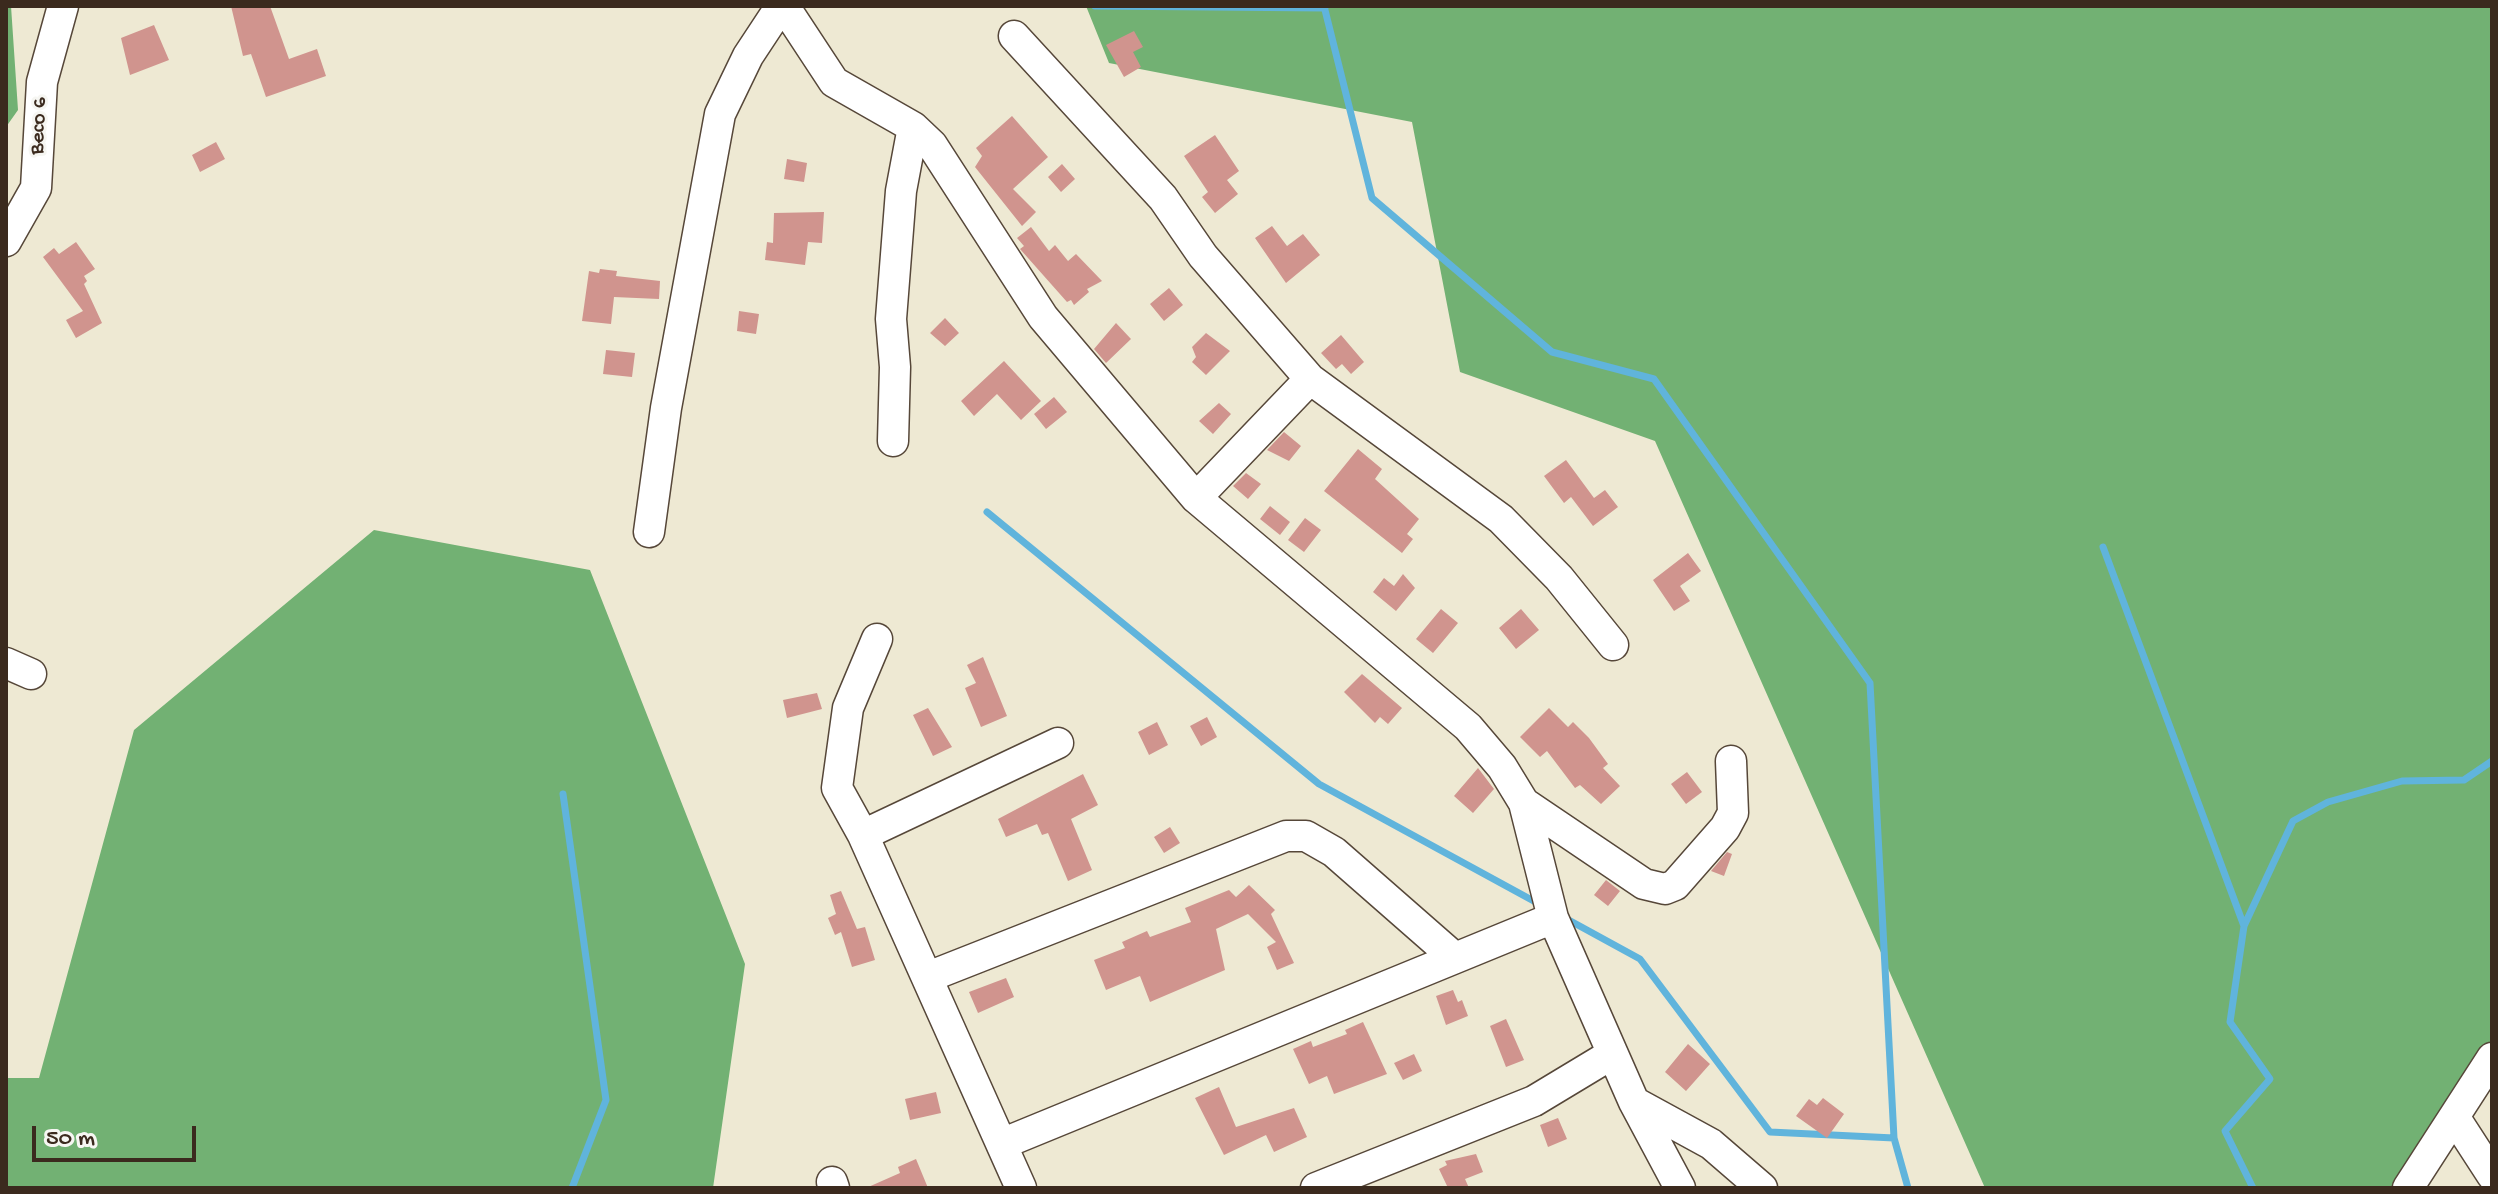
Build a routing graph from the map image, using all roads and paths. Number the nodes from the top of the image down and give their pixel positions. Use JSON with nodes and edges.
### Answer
{"nodes":[{"id":1,"x":63,"y":6,"type":"edge"},
{"id":2,"x":783,"y":6,"type":"edge"},
{"id":3,"x":1014,"y":36,"type":"dead end"},
{"id":4,"x":913,"y":127,"type":"junction"},
{"id":5,"x":6,"y":241,"type":"edge"},
{"id":6,"x":1310,"y":379,"type":"junction"},
{"id":7,"x":893,"y":441,"type":"dead end"},
{"id":8,"x":1196,"y":498,"type":"junction"},
{"id":9,"x":649,"y":532,"type":"dead end"},
{"id":10,"x":877,"y":639,"type":"dead end"},
{"id":11,"x":1613,"y":645,"type":"dead end"},
{"id":12,"x":1058,"y":743,"type":"dead end"},
{"id":13,"x":1731,"y":761,"type":"dead end"},
{"id":14,"x":1524,"y":803,"type":"junction"},
{"id":15,"x":863,"y":835,"type":"junction"},
{"id":16,"x":1553,"y":918,"type":"junction"},
{"id":17,"x":1455,"y":958,"type":"junction"},
{"id":18,"x":928,"y":977,"type":"junction"},
{"id":19,"x":1612,"y":1054,"type":"junction"},
{"id":20,"x":2492,"y":1058,"type":"edge"},
{"id":21,"x":1634,"y":1102,"type":"junction"},
{"id":22,"x":2455,"y":1118,"type":"junction"},
{"id":23,"x":1004,"y":1143,"type":"junction"},
{"id":24,"x":2492,"y":1175,"type":"edge"},
{"id":25,"x":1021,"y":1188,"type":"edge"},
{"id":26,"x":1316,"y":1188,"type":"edge"},
{"id":27,"x":1680,"y":1188,"type":"edge"},
{"id":28,"x":1762,"y":1188,"type":"edge"},
{"id":29,"x":2408,"y":1188,"type":"edge"}],
"edges":[{"from":1,"to":5,"type":"street","name":"Beco 6"},
{"from":2,"to":4,"type":"street"},
{"from":2,"to":9,"type":"street"},
{"from":3,"to":6,"type":"street"},
{"from":4,"to":7,"type":"street"},
{"from":4,"to":8,"type":"street"},
{"from":6,"to":8,"type":"street"},
{"from":6,"to":11,"type":"street"},
{"from":8,"to":14,"type":"street"},
{"from":10,"to":15,"type":"street"},
{"from":12,"to":15,"type":"street"},
{"from":13,"to":14,"type":"street"},
{"from":14,"to":16,"type":"street"},
{"from":15,"to":18,"type":"street"},
{"from":16,"to":17,"type":"street"},
{"from":16,"to":19,"type":"street"},
{"from":17,"to":18,"type":"street"},
{"from":17,"to":23,"type":"street"},
{"from":18,"to":23,"type":"street"},
{"from":19,"to":21,"type":"street"},
{"from":19,"to":26,"type":"street"},
{"from":20,"to":22,"type":"street"},
{"from":21,"to":27,"type":"street"},
{"from":21,"to":28,"type":"street"},
{"from":22,"to":24,"type":"street"},
{"from":22,"to":29,"type":"street"},
{"from":23,"to":25,"type":"street"}]}
